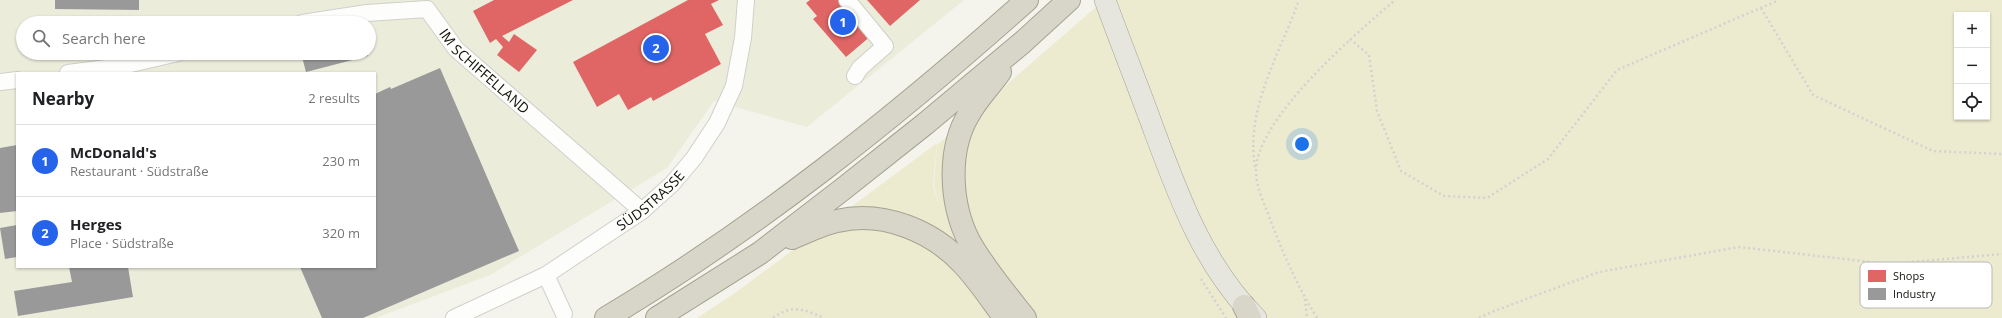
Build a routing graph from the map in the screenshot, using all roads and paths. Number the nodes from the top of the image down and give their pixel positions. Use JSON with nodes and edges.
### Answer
{"nodes":[{"id":1,"x":746,"y":0,"type":"edge"},
{"id":2,"x":847,"y":0,"type":"edge"},
{"id":3,"x":1027,"y":0,"type":"edge"},
{"id":4,"x":1069,"y":0,"type":"edge"},
{"id":5,"x":1105,"y":0,"type":"edge"},
{"id":6,"x":1299,"y":0,"type":"edge"},
{"id":7,"x":1395,"y":0,"type":"edge"},
{"id":8,"x":1779,"y":0,"type":"edge"},
{"id":9,"x":426,"y":4,"type":"edge"},
{"id":10,"x":1761,"y":8,"type":"junction"},
{"id":11,"x":348,"y":16,"type":"edge"},
{"id":12,"x":1350,"y":40,"type":"junction"},
{"id":13,"x":1023,"y":42,"type":"junction"},
{"id":14,"x":148,"y":60,"type":"edge"},
{"id":15,"x":76,"y":72,"type":"edge"},
{"id":16,"x":855,"y":76,"type":"dead end"},
{"id":17,"x":16,"y":80,"type":"edge"},
{"id":18,"x":0,"y":82,"type":"edge"},
{"id":19,"x":2002,"y":154,"type":"edge"},
{"id":20,"x":1256,"y":170,"type":"junction"},
{"id":21,"x":642,"y":211,"type":"junction"},
{"id":22,"x":760,"y":253,"type":"junction"},
{"id":23,"x":2002,"y":254,"type":"edge"},
{"id":24,"x":1870,"y":262,"type":"edge"},
{"id":25,"x":1911,"y":262,"type":"edge"},
{"id":26,"x":546,"y":275,"type":"junction"},
{"id":27,"x":1305,"y":298,"type":"junction"},
{"id":28,"x":564,"y":314,"type":"dead end"},
{"id":29,"x":1250,"y":314,"type":"edge"},
{"id":30,"x":454,"y":318,"type":"edge"},
{"id":31,"x":606,"y":318,"type":"edge"},
{"id":32,"x":657,"y":318,"type":"edge"},
{"id":33,"x":773,"y":318,"type":"edge"},
{"id":34,"x":824,"y":318,"type":"edge"},
{"id":35,"x":1005,"y":318,"type":"edge"},
{"id":36,"x":1025,"y":318,"type":"edge"},
{"id":37,"x":1307,"y":318,"type":"edge"},
{"id":38,"x":1317,"y":318,"type":"edge"},
{"id":39,"x":1479,"y":318,"type":"edge"}],
"edges":[{"from":1,"to":21,"type":"street","name":"SÜDSTRASSE"},
{"from":2,"to":16,"type":"street"},
{"from":3,"to":31,"type":"highway"},
{"from":4,"to":13,"type":"highway"},
{"from":5,"to":29,"type":"main road"},
{"from":6,"to":20,"type":"path"},
{"from":7,"to":12,"type":"path"},
{"from":8,"to":10,"type":"path"},
{"from":9,"to":11,"type":"street","name":"IM SCHIFFELLAND"},
{"from":9,"to":21,"type":"street","name":"IM SCHIFFELLAND"},
{"from":10,"to":12,"type":"path"},
{"from":10,"to":19,"type":"path"},
{"from":12,"to":20,"type":"path"},
{"from":13,"to":22,"type":"highway"},
{"from":13,"to":36,"type":"highway"},
{"from":14,"to":15,"type":"street"},
{"from":17,"to":18,"type":"street"},
{"from":20,"to":27,"type":"path"},
{"from":21,"to":26,"type":"street","name":"SÜDSTRASSE"},
{"from":22,"to":32,"type":"highway"},
{"from":22,"to":35,"type":"highway"},
{"from":23,"to":25,"type":"path"},
{"from":24,"to":39,"type":"path"},
{"from":26,"to":28,"type":"street"},
{"from":26,"to":30,"type":"street","name":"SÜDSTRASSE"},
{"from":27,"to":37,"type":"path"},
{"from":27,"to":38,"type":"path"},
{"from":33,"to":34,"type":"path"}]}
